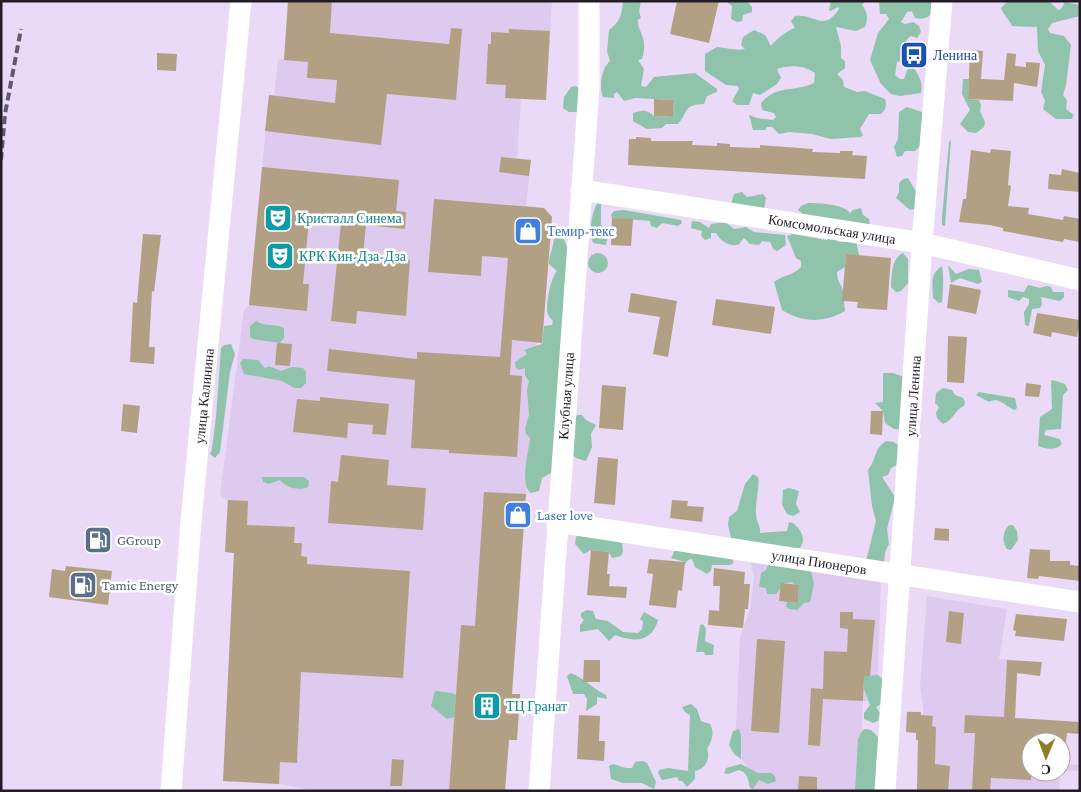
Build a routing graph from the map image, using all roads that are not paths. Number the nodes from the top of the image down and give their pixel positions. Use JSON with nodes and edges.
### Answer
{"nodes":[{"id":1,"x":241,"y":1,"type":"edge"},
{"id":2,"x":589,"y":1,"type":"edge"},
{"id":3,"x":942,"y":1,"type":"edge"},
{"id":4,"x":581,"y":190,"type":"junction"},
{"id":5,"x":922,"y":243,"type":"junction"},
{"id":6,"x":1080,"y":280,"type":"edge"},
{"id":7,"x":557,"y":522,"type":"junction"},
{"id":8,"x":899,"y":574,"type":"junction"},
{"id":9,"x":1080,"y":602,"type":"edge"},
{"id":10,"x":171,"y":791,"type":"edge"},
{"id":11,"x":539,"y":791,"type":"edge"},
{"id":12,"x":885,"y":791,"type":"edge"}],
"edges":[{"from":1,"to":10,"type":"street","name":"улица Калинина"},
{"from":2,"to":4,"type":"street","name":"Клубная улица"},
{"from":3,"to":5,"type":"street","name":"улица Ленина"},
{"from":4,"to":5,"type":"street","name":"Комсомольская улица"},
{"from":4,"to":7,"type":"street","name":"Клубная улица"},
{"from":5,"to":6,"type":"street","name":"Комсомольская улица"},
{"from":5,"to":8,"type":"street","name":"улица Ленина"},
{"from":7,"to":8,"type":"street","name":"улица Пионеров"},
{"from":7,"to":11,"type":"street","name":"Клубная улица"},
{"from":8,"to":9,"type":"street","name":"улица Пионеров"},
{"from":8,"to":12,"type":"street","name":"улица Ленина"}]}
